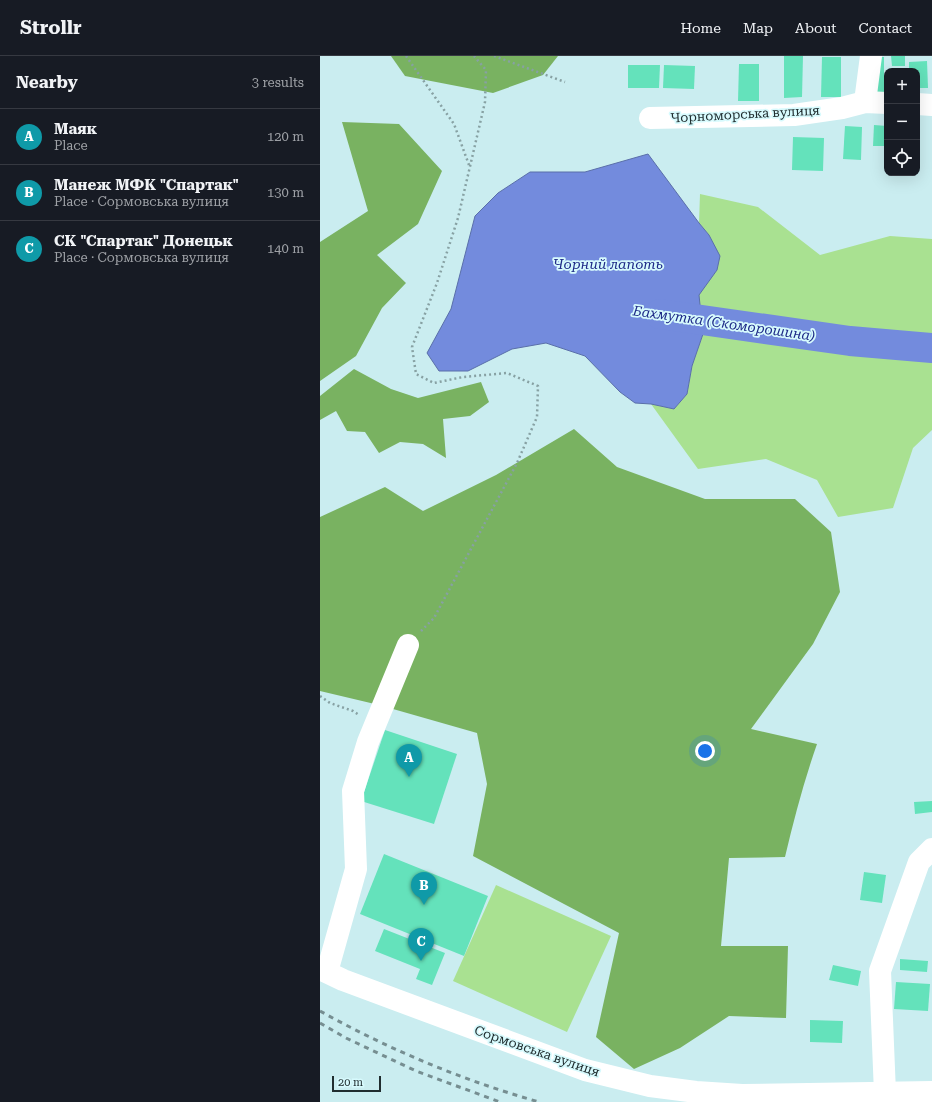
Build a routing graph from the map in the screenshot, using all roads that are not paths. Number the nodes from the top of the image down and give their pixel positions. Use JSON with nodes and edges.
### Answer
{"nodes":[{"id":1,"x":870,"y":56,"type":"edge"},
{"id":2,"x":865,"y":102,"type":"junction"},
{"id":3,"x":884,"y":103,"type":"edge"},
{"id":4,"x":920,"y":104,"type":"edge"},
{"id":5,"x":932,"y":105,"type":"edge"},
{"id":6,"x":650,"y":118,"type":"dead end"},
{"id":7,"x":408,"y":645,"type":"road end"},
{"id":8,"x":932,"y":849,"type":"edge"},
{"id":9,"x":324,"y":970,"type":"edge"},
{"id":10,"x":932,"y":1092,"type":"edge"},
{"id":11,"x":885,"y":1093,"type":"junction"}],
"edges":[{"from":1,"to":2,"type":"street"},
{"from":2,"to":3,"type":"street","name":"Чорноморська вулиця"},
{"from":2,"to":6,"type":"street","name":"Чорноморська вулиця"},
{"from":4,"to":5,"type":"street"},
{"from":7,"to":9,"type":"street"},
{"from":8,"to":11,"type":"street"},
{"from":9,"to":11,"type":"street","name":"Сормовська вулиця"},
{"from":10,"to":11,"type":"street","name":"Сормовська вулиця"}]}
